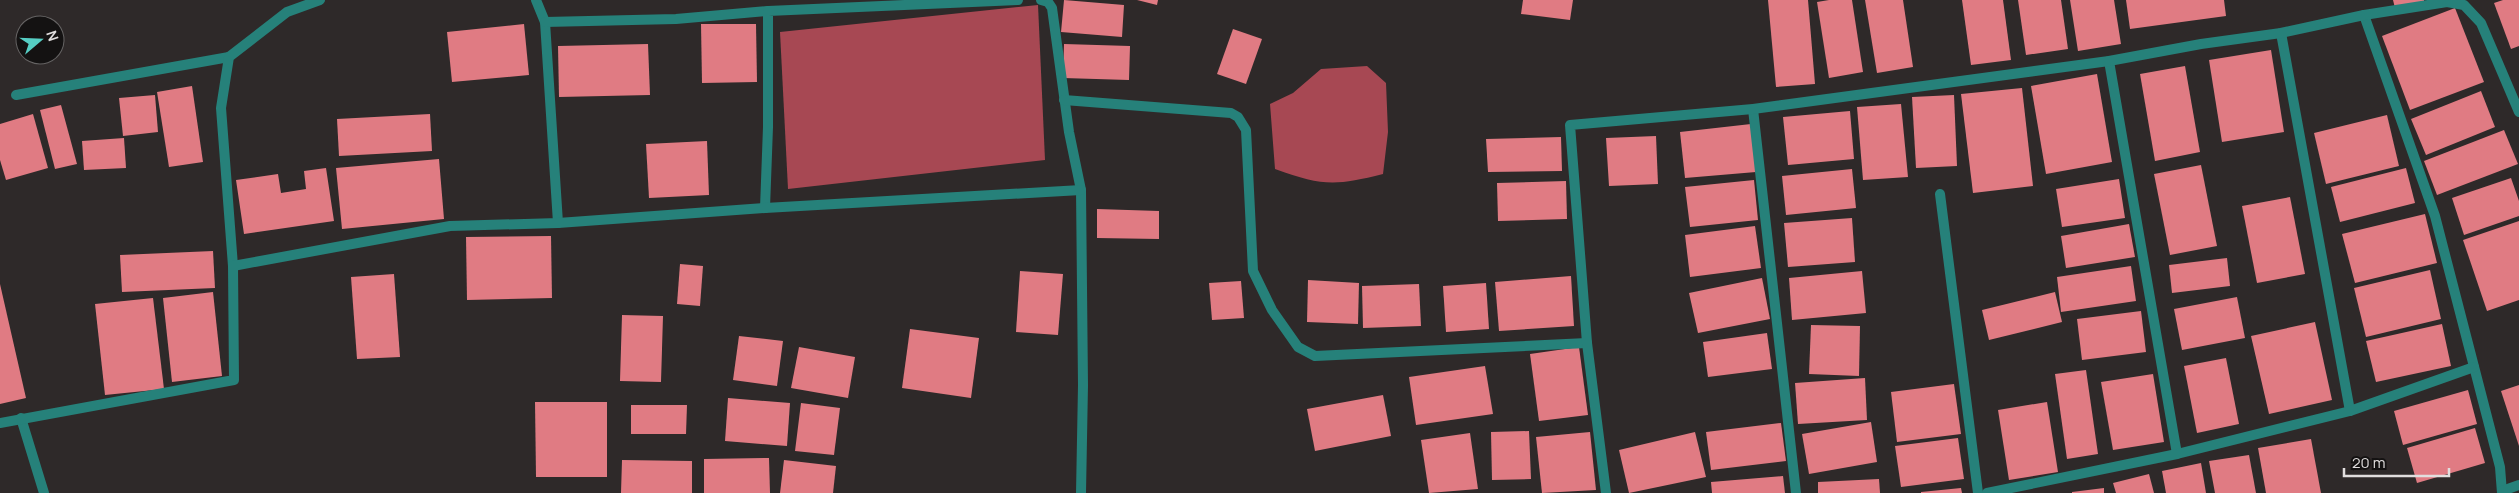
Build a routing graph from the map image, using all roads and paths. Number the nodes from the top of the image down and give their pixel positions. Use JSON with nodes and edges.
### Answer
{"nodes":[{"id":1,"x":320,"y":0,"type":"edge"},
{"id":2,"x":536,"y":0,"type":"edge"},
{"id":3,"x":1018,"y":0,"type":"edge"},
{"id":4,"x":1041,"y":0,"type":"edge"},
{"id":5,"x":768,"y":11,"type":"junction"},
{"id":6,"x":2364,"y":15,"type":"junction"},
{"id":7,"x":546,"y":22,"type":"junction"},
{"id":8,"x":2281,"y":33,"type":"junction"},
{"id":9,"x":229,"y":57,"type":"junction"},
{"id":10,"x":2110,"y":61,"type":"junction"},
{"id":11,"x":16,"y":95,"type":"dead end"},
{"id":12,"x":1064,"y":100,"type":"junction"},
{"id":13,"x":1753,"y":109,"type":"junction"},
{"id":14,"x":2519,"y":112,"type":"edge"},
{"id":15,"x":1081,"y":190,"type":"junction"},
{"id":16,"x":1940,"y":194,"type":"dead end"},
{"id":17,"x":765,"y":208,"type":"junction"},
{"id":18,"x":558,"y":223,"type":"junction"},
{"id":19,"x":233,"y":266,"type":"junction"},
{"id":20,"x":1587,"y":343,"type":"junction"},
{"id":21,"x":2474,"y":367,"type":"junction"},
{"id":22,"x":2350,"y":411,"type":"junction"},
{"id":23,"x":21,"y":418,"type":"junction"},
{"id":24,"x":0,"y":423,"type":"edge"},
{"id":25,"x":2177,"y":454,"type":"junction"},
{"id":26,"x":2519,"y":485,"type":"edge"},
{"id":27,"x":2502,"y":492,"type":"edge"},
{"id":28,"x":44,"y":493,"type":"edge"},
{"id":29,"x":1081,"y":493,"type":"edge"},
{"id":30,"x":1606,"y":493,"type":"edge"},
{"id":31,"x":1796,"y":493,"type":"edge"},
{"id":32,"x":1978,"y":493,"type":"edge"},
{"id":33,"x":1987,"y":493,"type":"edge"}],
"edges":[{"from":1,"to":9,"type":"street"},
{"from":2,"to":7,"type":"street"},
{"from":3,"to":5,"type":"street"},
{"from":4,"to":12,"type":"street"},
{"from":5,"to":7,"type":"street"},
{"from":5,"to":17,"type":"street"},
{"from":6,"to":8,"type":"street"},
{"from":6,"to":14,"type":"street"},
{"from":6,"to":21,"type":"street"},
{"from":7,"to":18,"type":"street"},
{"from":8,"to":10,"type":"street"},
{"from":8,"to":22,"type":"street"},
{"from":9,"to":11,"type":"street"},
{"from":9,"to":19,"type":"street"},
{"from":10,"to":13,"type":"street"},
{"from":10,"to":25,"type":"street"},
{"from":12,"to":15,"type":"street"},
{"from":12,"to":20,"type":"street"},
{"from":13,"to":20,"type":"street"},
{"from":13,"to":31,"type":"street"},
{"from":15,"to":17,"type":"street"},
{"from":15,"to":29,"type":"street"},
{"from":16,"to":32,"type":"street"},
{"from":17,"to":18,"type":"street"},
{"from":18,"to":19,"type":"street"},
{"from":19,"to":23,"type":"street"},
{"from":20,"to":30,"type":"street"},
{"from":21,"to":22,"type":"street"},
{"from":21,"to":27,"type":"street"},
{"from":22,"to":25,"type":"street"},
{"from":23,"to":24,"type":"street"},
{"from":23,"to":28,"type":"street"},
{"from":25,"to":33,"type":"street"},
{"from":26,"to":27,"type":"street"}]}
